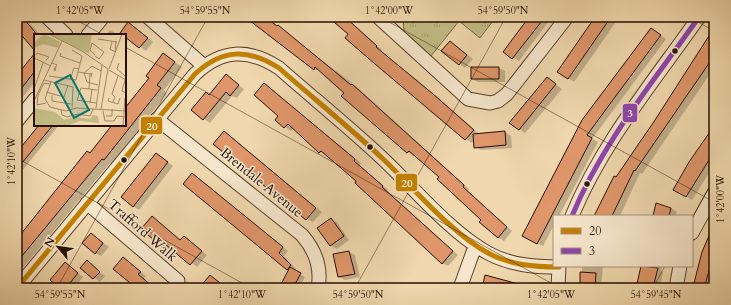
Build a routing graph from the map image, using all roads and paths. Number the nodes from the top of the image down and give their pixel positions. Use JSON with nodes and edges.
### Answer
{"nodes":[{"id":1,"x":47,"y":17,"type":"edge"},
{"id":2,"x":103,"y":17,"type":"edge"},
{"id":3,"x":148,"y":17,"type":"edge"},
{"id":4,"x":378,"y":17,"type":"edge"},
{"id":5,"x":567,"y":17,"type":"edge"},
{"id":6,"x":699,"y":17,"type":"edge"},
{"id":7,"x":65,"y":34,"type":"edge"},
{"id":8,"x":89,"y":34,"type":"edge"},
{"id":9,"x":204,"y":66,"type":"junction"},
{"id":10,"x":34,"y":100,"type":"edge"},
{"id":11,"x":157,"y":119,"type":"junction"},
{"id":12,"x":17,"y":121,"type":"edge"},
{"id":13,"x":714,"y":193,"type":"edge"},
{"id":14,"x":87,"y":203,"type":"junction"},
{"id":15,"x":572,"y":215,"type":"edge"},
{"id":16,"x":693,"y":231,"type":"edge"},
{"id":17,"x":477,"y":246,"type":"junction"},
{"id":18,"x":559,"y":267,"type":"edge"},
{"id":19,"x":680,"y":267,"type":"edge"},
{"id":20,"x":178,"y":281,"type":"dead end"},
{"id":21,"x":18,"y":288,"type":"edge"},
{"id":22,"x":318,"y":288,"type":"edge"},
{"id":23,"x":460,"y":288,"type":"edge"},
{"id":24,"x":558,"y":288,"type":"edge"},
{"id":25,"x":676,"y":288,"type":"edge"}],
"edges":[{"from":1,"to":7,"type":"street"},
{"from":2,"to":8,"type":"street"},
{"from":3,"to":9,"type":"street"},
{"from":4,"to":5,"type":"street"},
{"from":6,"to":15,"type":"street"},
{"from":9,"to":11,"type":"street"},
{"from":9,"to":17,"type":"street"},
{"from":10,"to":12,"type":"street"},
{"from":11,"to":14,"type":"street"},
{"from":11,"to":22,"type":"street","name":"Brendale Avenue"},
{"from":13,"to":16,"type":"street"},
{"from":14,"to":20,"type":"street","name":"Trafford Walk"},
{"from":14,"to":21,"type":"street"},
{"from":17,"to":18,"type":"street"},
{"from":17,"to":23,"type":"street"},
{"from":18,"to":24,"type":"street"},
{"from":19,"to":25,"type":"street"}]}
